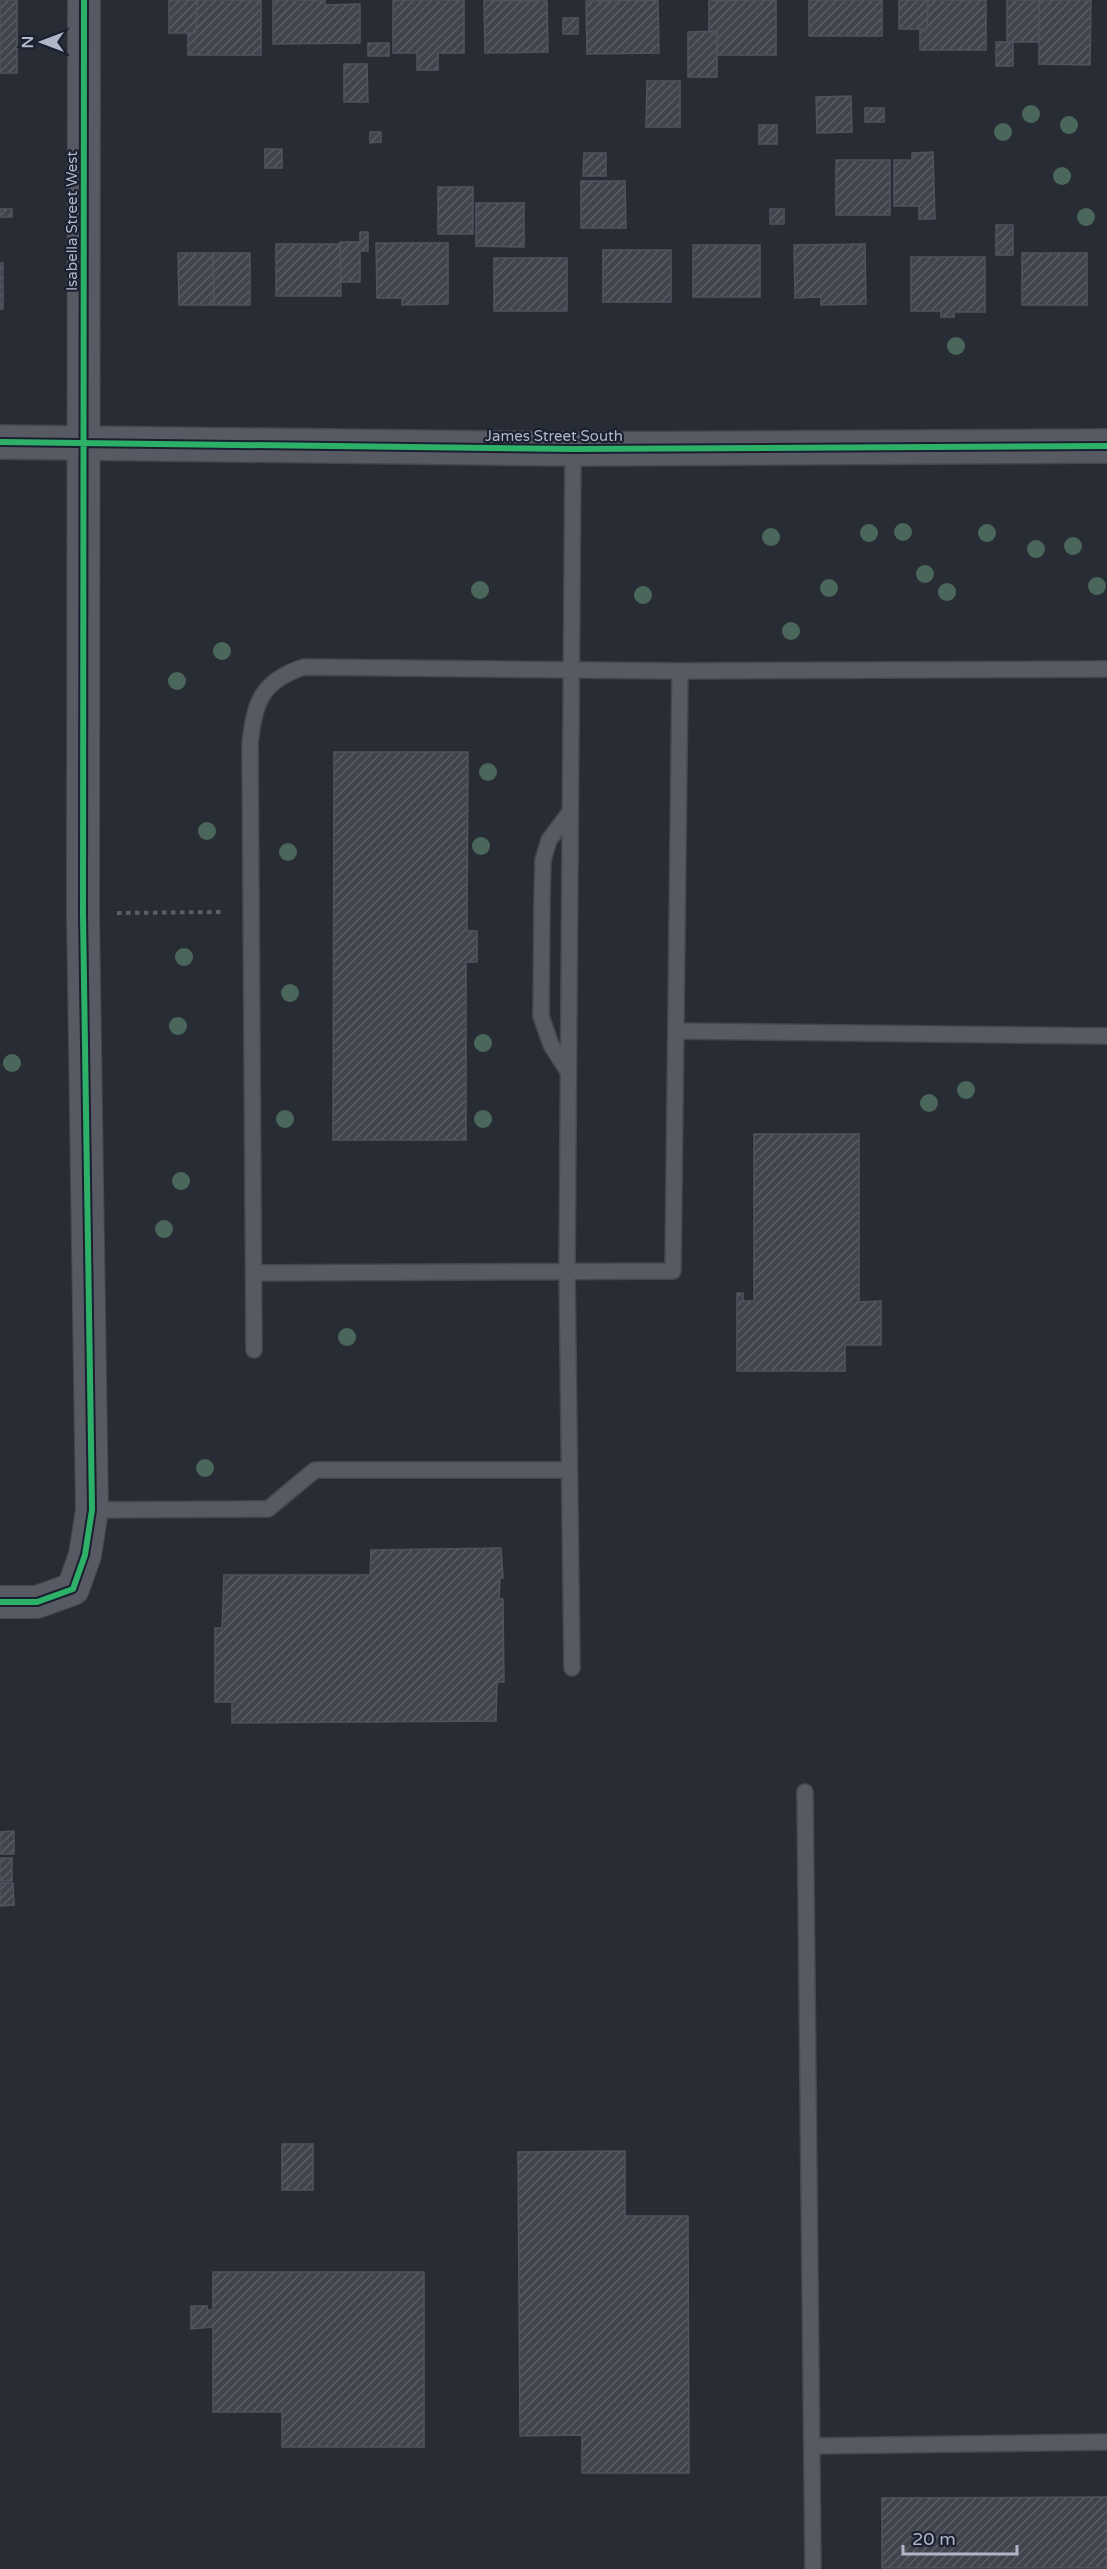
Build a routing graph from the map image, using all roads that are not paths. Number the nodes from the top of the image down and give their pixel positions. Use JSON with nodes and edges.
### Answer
{"nodes":[{"id":1,"x":84,"y":0,"type":"edge"},
{"id":2,"x":0,"y":442,"type":"edge"},
{"id":3,"x":84,"y":442,"type":"junction"},
{"id":4,"x":1107,"y":446,"type":"edge"},
{"id":5,"x":573,"y":449,"type":"junction"},
{"id":6,"x":1107,"y":669,"type":"edge"},
{"id":7,"x":571,"y":670,"type":"junction"},
{"id":8,"x":680,"y":671,"type":"junction"},
{"id":9,"x":570,"y":812,"type":"junction"},
{"id":10,"x":676,"y":1031,"type":"junction"},
{"id":11,"x":1107,"y":1036,"type":"edge"},
{"id":12,"x":568,"y":1071,"type":"junction"},
{"id":13,"x":567,"y":1271,"type":"junction"},
{"id":14,"x":254,"y":1273,"type":"junction"},
{"id":15,"x":254,"y":1350,"type":"dead end"},
{"id":16,"x":569,"y":1470,"type":"junction"},
{"id":17,"x":92,"y":1510,"type":"junction"},
{"id":18,"x":0,"y":1602,"type":"edge"},
{"id":19,"x":572,"y":1668,"type":"dead end"},
{"id":20,"x":805,"y":1792,"type":"dead end"},
{"id":21,"x":1107,"y":2442,"type":"edge"},
{"id":22,"x":813,"y":2446,"type":"junction"},
{"id":23,"x":813,"y":2569,"type":"edge"}],
"edges":[{"from":1,"to":3,"type":"street","name":"Isabella Street West"},
{"from":2,"to":3,"type":"street","name":"James Street South"},
{"from":3,"to":5,"type":"street","name":"James Street South"},
{"from":3,"to":17,"type":"street","name":"Isabella Street West"},
{"from":4,"to":5,"type":"street","name":"James Street South"},
{"from":5,"to":7,"type":"lane"},
{"from":6,"to":8,"type":"lane"},
{"from":7,"to":8,"type":"lane"},
{"from":7,"to":9,"type":"lane"},
{"from":7,"to":14,"type":"lane"},
{"from":8,"to":10,"type":"lane"},
{"from":9,"to":12,"type":"lane"},
{"from":9,"to":12,"type":"lane"},
{"from":10,"to":11,"type":"lane"},
{"from":10,"to":13,"type":"lane"},
{"from":12,"to":13,"type":"lane"},
{"from":13,"to":14,"type":"lane"},
{"from":13,"to":16,"type":"lane"},
{"from":14,"to":15,"type":"lane"},
{"from":16,"to":17,"type":"lane"},
{"from":16,"to":19,"type":"lane"},
{"from":17,"to":18,"type":"street","name":"Isabella Street West"},
{"from":20,"to":22,"type":"lane"},
{"from":21,"to":22,"type":"lane"},
{"from":22,"to":23,"type":"lane"}]}
